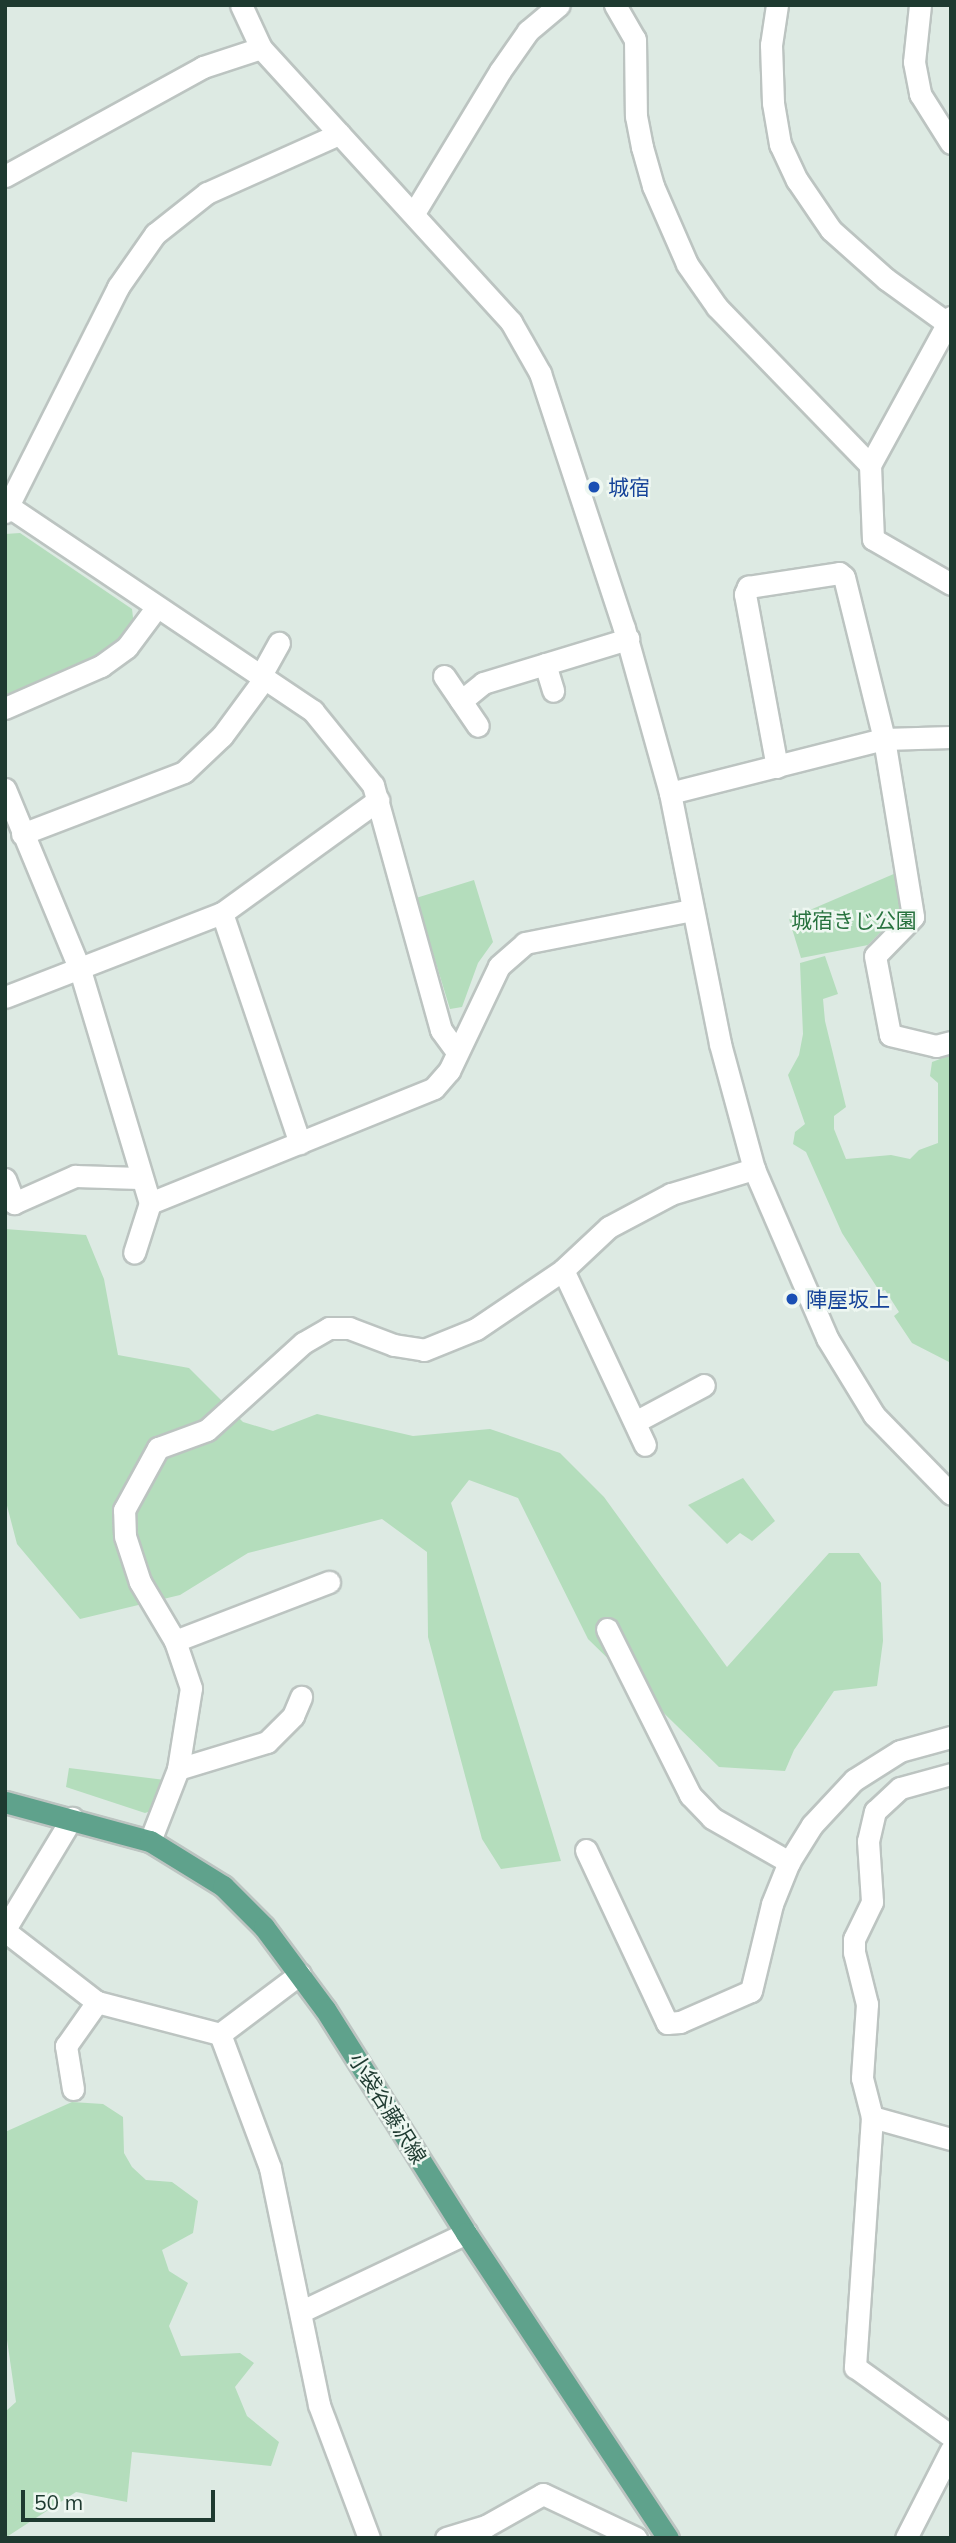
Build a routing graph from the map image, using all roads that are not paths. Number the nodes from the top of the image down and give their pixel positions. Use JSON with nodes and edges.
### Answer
{"nodes":[{"id":1,"x":241,"y":5,"type":"edge"},
{"id":2,"x":559,"y":5,"type":"edge"},
{"id":3,"x":615,"y":5,"type":"edge"},
{"id":4,"x":777,"y":5,"type":"edge"},
{"id":5,"x":920,"y":5,"type":"edge"},
{"id":6,"x":261,"y":48,"type":"junction"},
{"id":7,"x":339,"y":134,"type":"junction"},
{"id":8,"x":951,"y":143,"type":"edge"},
{"id":9,"x":5,"y":176,"type":"edge"},
{"id":10,"x":414,"y":213,"type":"junction"},
{"id":11,"x":949,"y":320,"type":"edge"},
{"id":12,"x":870,"y":465,"type":"junction"},
{"id":13,"x":8,"y":510,"type":"edge"},
{"id":14,"x":951,"y":584,"type":"edge"},
{"id":15,"x":156,"y":608,"type":"junction"},
{"id":16,"x":628,"y":639,"type":"junction"},
{"id":17,"x":279,"y":643,"type":"dead end"},
{"id":18,"x":545,"y":664,"type":"junction"},
{"id":19,"x":444,"y":676,"type":"dead end"},
{"id":20,"x":262,"y":678,"type":"junction"},
{"id":21,"x":554,"y":691,"type":"dead end"},
{"id":22,"x":461,"y":701,"type":"junction"},
{"id":23,"x":5,"y":708,"type":"edge"},
{"id":24,"x":478,"y":726,"type":"dead end"},
{"id":25,"x":951,"y":737,"type":"edge"},
{"id":26,"x":884,"y":739,"type":"junction"},
{"id":27,"x":777,"y":767,"type":"junction"},
{"id":28,"x":5,"y":789,"type":"edge"},
{"id":29,"x":670,"y":793,"type":"junction"},
{"id":30,"x":377,"y":800,"type":"junction"},
{"id":31,"x":22,"y":834,"type":"junction"},
{"id":32,"x":691,"y":910,"type":"junction"},
{"id":33,"x":222,"y":913,"type":"junction"},
{"id":34,"x":80,"y":970,"type":"junction"},
{"id":35,"x":5,"y":997,"type":"edge"},
{"id":36,"x":951,"y":1042,"type":"edge"},
{"id":37,"x":455,"y":1049,"type":"junction"},
{"id":38,"x":300,"y":1143,"type":"junction"},
{"id":39,"x":754,"y":1169,"type":"junction"},
{"id":40,"x":139,"y":1178,"type":"junction"},
{"id":41,"x":5,"y":1179,"type":"edge"},
{"id":42,"x":150,"y":1203,"type":"junction"},
{"id":43,"x":134,"y":1253,"type":"dead end"},
{"id":44,"x":563,"y":1270,"type":"junction"},
{"id":45,"x":704,"y":1384,"type":"dead end"},
{"id":46,"x":635,"y":1422,"type":"junction"},
{"id":47,"x":645,"y":1445,"type":"dead end"},
{"id":48,"x":951,"y":1494,"type":"edge"},
{"id":49,"x":329,"y":1582,"type":"dead end"},
{"id":50,"x":607,"y":1629,"type":"dead end"},
{"id":51,"x":175,"y":1642,"type":"junction"},
{"id":52,"x":302,"y":1697,"type":"dead end"},
{"id":53,"x":951,"y":1737,"type":"edge"},
{"id":54,"x":178,"y":1769,"type":"junction"},
{"id":55,"x":951,"y":1774,"type":"edge"},
{"id":56,"x":5,"y":1802,"type":"edge"},
{"id":57,"x":72,"y":1818,"type":"junction"},
{"id":58,"x":150,"y":1842,"type":"junction"},
{"id":59,"x":586,"y":1850,"type":"dead end"},
{"id":60,"x":789,"y":1862,"type":"junction"},
{"id":61,"x":5,"y":1930,"type":"edge"},
{"id":62,"x":300,"y":1974,"type":"junction"},
{"id":63,"x":97,"y":2002,"type":"junction"},
{"id":64,"x":220,"y":2034,"type":"junction"},
{"id":65,"x":73,"y":2089,"type":"dead end"},
{"id":66,"x":872,"y":2118,"type":"junction"},
{"id":67,"x":951,"y":2139,"type":"edge"},
{"id":68,"x":466,"y":2233,"type":"junction"},
{"id":69,"x":302,"y":2311,"type":"junction"},
{"id":70,"x":951,"y":2436,"type":"edge"},
{"id":71,"x":951,"y":2450,"type":"edge"},
{"id":72,"x":369,"y":2538,"type":"edge"},
{"id":73,"x":446,"y":2538,"type":"edge"},
{"id":74,"x":636,"y":2538,"type":"edge"},
{"id":75,"x":668,"y":2538,"type":"edge"},
{"id":76,"x":906,"y":2538,"type":"edge"}],
"edges":[{"from":1,"to":6,"type":"street"},
{"from":2,"to":10,"type":"street"},
{"from":3,"to":12,"type":"street"},
{"from":4,"to":11,"type":"street"},
{"from":5,"to":8,"type":"street"},
{"from":6,"to":7,"type":"street"},
{"from":6,"to":9,"type":"street"},
{"from":7,"to":10,"type":"street"},
{"from":7,"to":13,"type":"street"},
{"from":10,"to":16,"type":"street"},
{"from":11,"to":12,"type":"street"},
{"from":12,"to":14,"type":"street"},
{"from":13,"to":15,"type":"street"},
{"from":15,"to":20,"type":"street"},
{"from":15,"to":23,"type":"street"},
{"from":16,"to":18,"type":"street"},
{"from":16,"to":29,"type":"street"},
{"from":17,"to":20,"type":"street"},
{"from":18,"to":21,"type":"street"},
{"from":18,"to":22,"type":"street"},
{"from":19,"to":22,"type":"street"},
{"from":20,"to":30,"type":"street"},
{"from":20,"to":31,"type":"street"},
{"from":22,"to":24,"type":"street"},
{"from":25,"to":26,"type":"street"},
{"from":26,"to":27,"type":"street"},
{"from":26,"to":27,"type":"street"},
{"from":26,"to":36,"type":"street"},
{"from":27,"to":29,"type":"street"},
{"from":28,"to":31,"type":"street"},
{"from":29,"to":32,"type":"street"},
{"from":30,"to":33,"type":"street"},
{"from":30,"to":37,"type":"street"},
{"from":31,"to":34,"type":"street"},
{"from":32,"to":37,"type":"street"},
{"from":32,"to":39,"type":"street"},
{"from":33,"to":34,"type":"street"},
{"from":33,"to":38,"type":"street"},
{"from":34,"to":35,"type":"street"},
{"from":34,"to":40,"type":"street"},
{"from":37,"to":38,"type":"street"},
{"from":38,"to":42,"type":"street"},
{"from":39,"to":44,"type":"street"},
{"from":39,"to":48,"type":"street"},
{"from":40,"to":41,"type":"street"},
{"from":40,"to":42,"type":"street"},
{"from":42,"to":43,"type":"street"},
{"from":44,"to":46,"type":"street"},
{"from":44,"to":51,"type":"street"},
{"from":45,"to":46,"type":"street"},
{"from":46,"to":47,"type":"street"},
{"from":49,"to":51,"type":"street"},
{"from":50,"to":60,"type":"street"},
{"from":51,"to":54,"type":"street"},
{"from":52,"to":54,"type":"street"},
{"from":53,"to":60,"type":"street"},
{"from":54,"to":58,"type":"street"},
{"from":55,"to":66,"type":"street"},
{"from":56,"to":57,"type":"main road","name":"小袋谷藤沢線"},
{"from":57,"to":58,"type":"main road","name":"小袋谷藤沢線"},
{"from":57,"to":61,"type":"street"},
{"from":58,"to":62,"type":"main road","name":"小袋谷藤沢線"},
{"from":59,"to":60,"type":"street"},
{"from":61,"to":63,"type":"street"},
{"from":62,"to":64,"type":"street"},
{"from":62,"to":68,"type":"main road","name":"小袋谷藤沢線"},
{"from":63,"to":64,"type":"street"},
{"from":63,"to":65,"type":"street"},
{"from":64,"to":69,"type":"street"},
{"from":66,"to":67,"type":"street"},
{"from":66,"to":70,"type":"street"},
{"from":68,"to":69,"type":"street"},
{"from":68,"to":75,"type":"main road","name":"小袋谷藤沢線"},
{"from":69,"to":72,"type":"street"},
{"from":71,"to":76,"type":"street"},
{"from":73,"to":74,"type":"street"}]}
